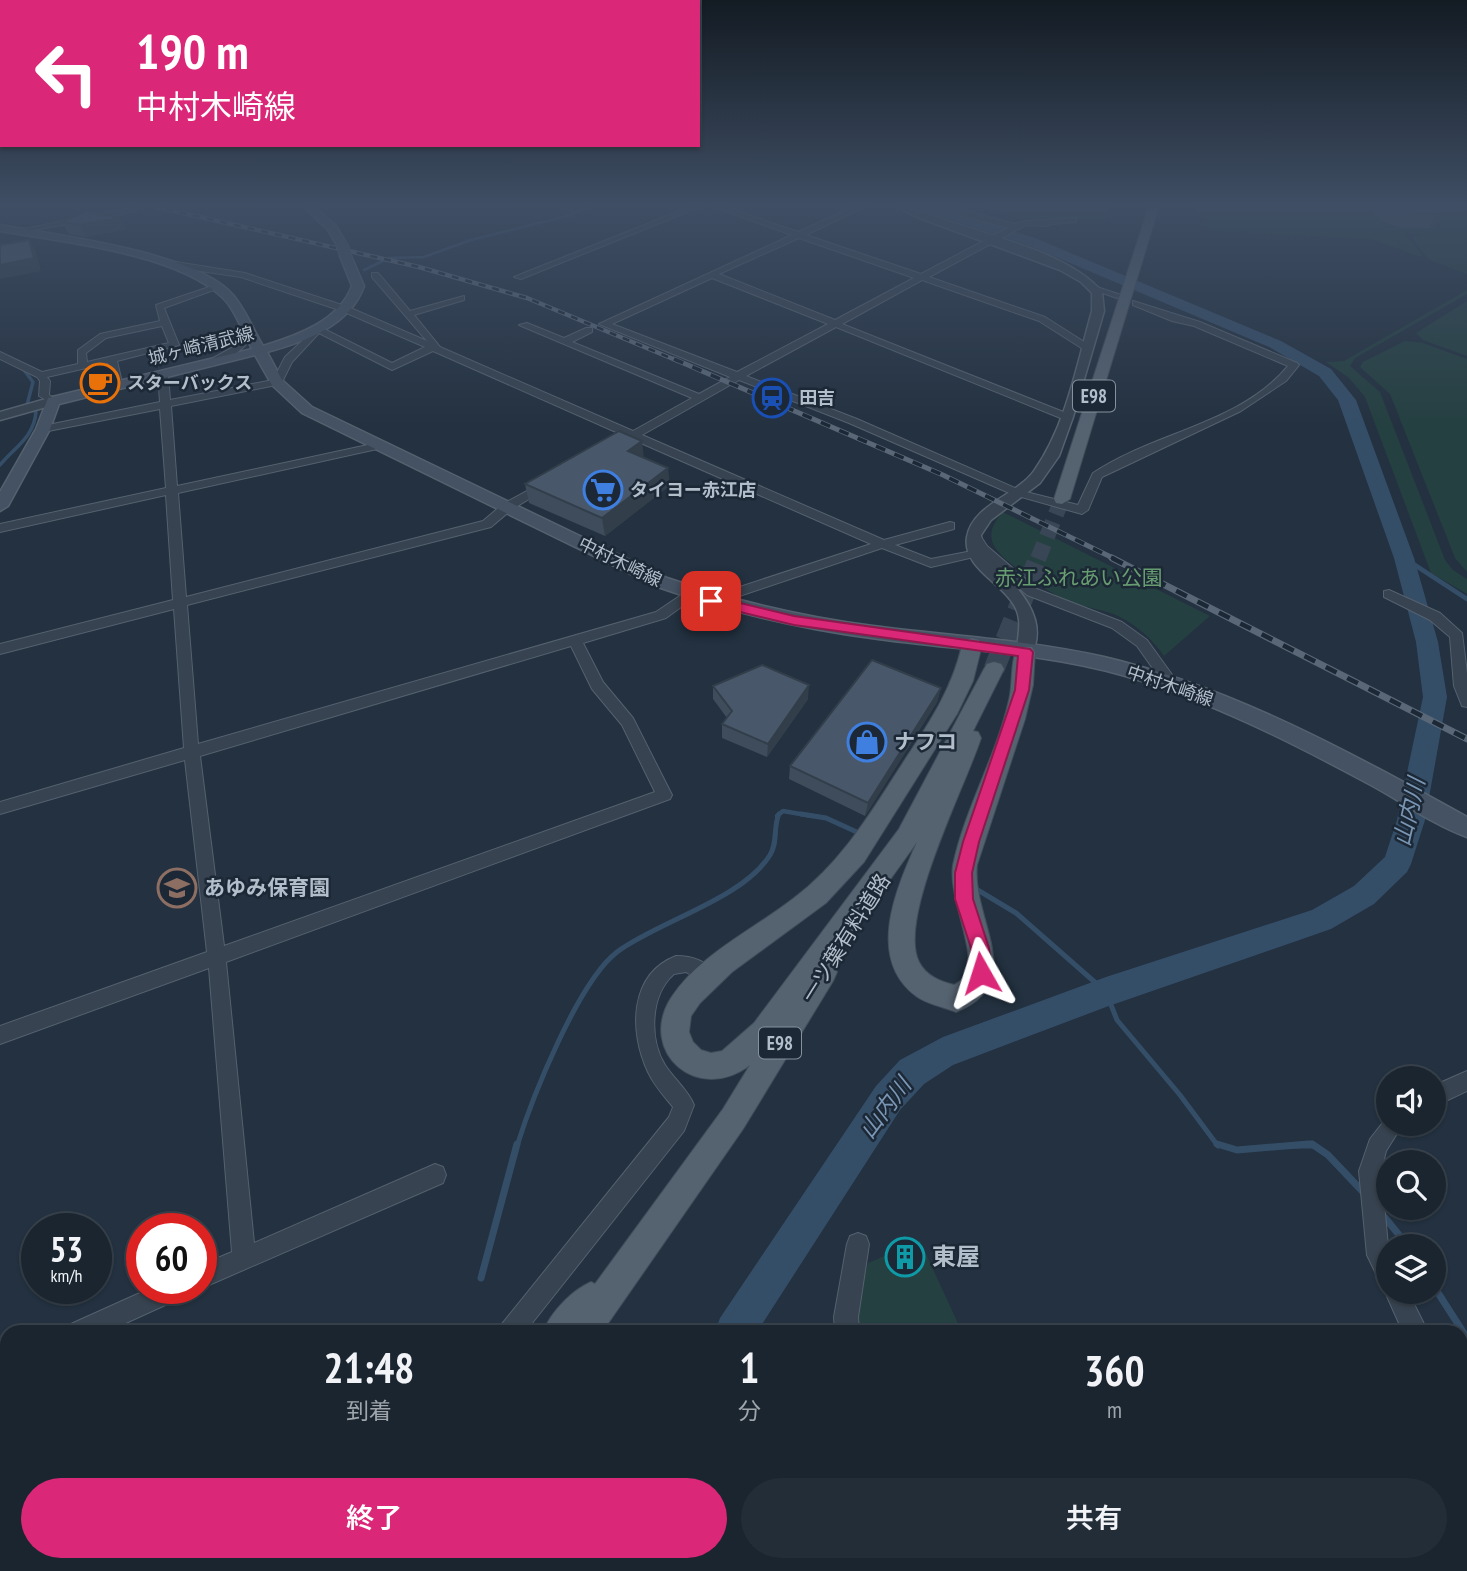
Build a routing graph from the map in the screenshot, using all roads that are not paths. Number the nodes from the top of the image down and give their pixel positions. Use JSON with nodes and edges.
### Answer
{"nodes":[{"id":1,"x":203,"y":279,"type":"edge"},
{"id":2,"x":255,"y":279,"type":"edge"},
{"id":3,"x":355,"y":279,"type":"edge"},
{"id":4,"x":379,"y":279,"type":"edge"},
{"id":5,"x":701,"y":279,"type":"edge"},
{"id":6,"x":725,"y":279,"type":"edge"},
{"id":7,"x":920,"y":279,"type":"edge"},
{"id":8,"x":926,"y":279,"type":"edge"},
{"id":9,"x":1082,"y":279,"type":"edge"},
{"id":10,"x":1131,"y":279,"type":"edge"},
{"id":11,"x":218,"y":287,"type":"junction"},
{"id":12,"x":1094,"y":287,"type":"junction"},
{"id":13,"x":1126,"y":297,"type":"junction"},
{"id":14,"x":461,"y":298,"type":"dead end"},
{"id":15,"x":345,"y":309,"type":"junction"},
{"id":16,"x":409,"y":314,"type":"junction"},
{"id":17,"x":164,"y":323,"type":"junction"},
{"id":18,"x":244,"y":323,"type":"junction"},
{"id":19,"x":837,"y":324,"type":"junction"},
{"id":20,"x":524,"y":325,"type":"dead end"},
{"id":21,"x":318,"y":329,"type":"junction"},
{"id":22,"x":589,"y":330,"type":"dead end"},
{"id":23,"x":564,"y":342,"type":"junction"},
{"id":24,"x":1086,"y":347,"type":"junction"},
{"id":25,"x":437,"y":349,"type":"junction"},
{"id":26,"x":261,"y":352,"type":"junction"},
{"id":27,"x":0,"y":355,"type":"edge"},
{"id":28,"x":112,"y":359,"type":"junction"},
{"id":29,"x":83,"y":366,"type":"junction"},
{"id":30,"x":203,"y":366,"type":"junction"},
{"id":31,"x":41,"y":375,"type":"junction"},
{"id":32,"x":163,"y":375,"type":"junction"},
{"id":33,"x":740,"y":375,"type":"junction"},
{"id":34,"x":277,"y":382,"type":"junction"},
{"id":35,"x":119,"y":385,"type":"junction"},
{"id":36,"x":699,"y":398,"type":"junction"},
{"id":37,"x":52,"y":401,"type":"junction"},
{"id":38,"x":165,"y":405,"type":"junction"},
{"id":39,"x":0,"y":416,"type":"edge"},
{"id":40,"x":1067,"y":417,"type":"junction"},
{"id":41,"x":43,"y":429,"type":"junction"},
{"id":42,"x":633,"y":436,"type":"junction"},
{"id":43,"x":377,"y":446,"type":"junction"},
{"id":44,"x":599,"y":455,"type":"edge"},
{"id":45,"x":553,"y":481,"type":"edge"},
{"id":46,"x":170,"y":491,"type":"junction"},
{"id":47,"x":1018,"y":493,"type":"junction"},
{"id":48,"x":1062,"y":499,"type":"tunnel mouth"},
{"id":49,"x":0,"y":506,"type":"edge"},
{"id":50,"x":507,"y":507,"type":"junction"},
{"id":51,"x":950,"y":526,"type":"dead end"},
{"id":52,"x":0,"y":528,"type":"edge"},
{"id":53,"x":974,"y":535,"type":"junction"},
{"id":54,"x":883,"y":544,"type":"junction"},
{"id":55,"x":974,"y":553,"type":"junction"},
{"id":56,"x":692,"y":594,"type":"junction"},
{"id":57,"x":1389,"y":594,"type":"dead end"},
{"id":58,"x":711,"y":601,"type":"junction"},
{"id":59,"x":179,"y":605,"type":"junction"},
{"id":60,"x":575,"y":640,"type":"junction"},
{"id":61,"x":972,"y":645,"type":"junction"},
{"id":62,"x":0,"y":649,"type":"edge"},
{"id":63,"x":1026,"y":652,"type":"junction"},
{"id":64,"x":1171,"y":683,"type":"junction"},
{"id":65,"x":1467,"y":702,"type":"edge"},
{"id":66,"x":192,"y":754,"type":"junction"},
{"id":67,"x":0,"y":808,"type":"edge"},
{"id":68,"x":1463,"y":826,"type":"edge"},
{"id":69,"x":909,"y":834,"type":"junction"},
{"id":70,"x":217,"y":958,"type":"junction"},
{"id":71,"x":707,"y":976,"type":"junction"},
{"id":72,"x":0,"y":1035,"type":"edge"},
{"id":73,"x":1467,"y":1081,"type":"edge"},
{"id":74,"x":1446,"y":1091,"type":"edge"},
{"id":75,"x":1384,"y":1136,"type":"edge"},
{"id":76,"x":435,"y":1175,"type":"dead end"},
{"id":77,"x":1376,"y":1234,"type":"edge"},
{"id":78,"x":858,"y":1244,"type":"dead end"},
{"id":79,"x":642,"y":1247,"type":"junction"},
{"id":80,"x":244,"y":1258,"type":"junction"},
{"id":81,"x":217,"y":1270,"type":"edge"},
{"id":82,"x":141,"y":1304,"type":"edge"},
{"id":83,"x":1402,"y":1304,"type":"edge"},
{"id":84,"x":95,"y":1325,"type":"edge"},
{"id":85,"x":516,"y":1325,"type":"edge"},
{"id":86,"x":567,"y":1325,"type":"edge"},
{"id":87,"x":586,"y":1325,"type":"edge"},
{"id":88,"x":847,"y":1325,"type":"edge"},
{"id":89,"x":1412,"y":1325,"type":"edge"}],
"edges":[{"from":1,"to":11,"type":"main road","name":"中村木崎線"},
{"from":2,"to":15,"type":"street"},
{"from":3,"to":15,"type":"main road"},
{"from":4,"to":16,"type":"street"},
{"from":5,"to":33,"type":"street"},
{"from":6,"to":19,"type":"street"},
{"from":7,"to":19,"type":"street"},
{"from":8,"to":24,"type":"street"},
{"from":9,"to":12,"type":"street"},
{"from":10,"to":13,"type":"main road","number":"E98"},
{"from":11,"to":17,"type":"street"},
{"from":11,"to":18,"type":"main road","name":"中村木崎線"},
{"from":12,"to":13,"type":"street"},
{"from":12,"to":24,"type":"street"},
{"from":13,"to":47,"type":"street"},
{"from":13,"to":48,"type":"main road","number":"E98"},
{"from":14,"to":16,"type":"street"},
{"from":15,"to":21,"type":"main road","name":"城ヶ崎清武線"},
{"from":15,"to":25,"type":"street"},
{"from":16,"to":25,"type":"street"},
{"from":17,"to":28,"type":"street"},
{"from":17,"to":29,"type":"street"},
{"from":18,"to":26,"type":"main road","name":"中村木崎線"},
{"from":18,"to":30,"type":"street"},
{"from":19,"to":33,"type":"street"},
{"from":19,"to":40,"type":"street"},
{"from":20,"to":23,"type":"street"},
{"from":21,"to":25,"type":"street"},
{"from":21,"to":26,"type":"main road","name":"城ヶ崎清武線"},
{"from":21,"to":34,"type":"street"},
{"from":22,"to":23,"type":"street"},
{"from":23,"to":36,"type":"street"},
{"from":24,"to":40,"type":"street"},
{"from":25,"to":42,"type":"street"},
{"from":26,"to":30,"type":"main road","name":"城ヶ崎清武線"},
{"from":26,"to":34,"type":"main road","name":"中村木崎線"},
{"from":27,"to":31,"type":"street"},
{"from":28,"to":29,"type":"street"},
{"from":28,"to":35,"type":"street"},
{"from":29,"to":31,"type":"street"},
{"from":30,"to":32,"type":"main road","name":"城ヶ崎清武線"},
{"from":31,"to":37,"type":"street"},
{"from":32,"to":35,"type":"main road","name":"城ヶ崎清武線"},
{"from":32,"to":38,"type":"street"},
{"from":33,"to":36,"type":"street"},
{"from":33,"to":47,"type":"street"},
{"from":34,"to":38,"type":"street"},
{"from":34,"to":43,"type":"main road","name":"中村木崎線"},
{"from":35,"to":37,"type":"main road","name":"城ヶ崎清武線"},
{"from":36,"to":42,"type":"street"},
{"from":37,"to":39,"type":"street"},
{"from":37,"to":41,"type":"main road"},
{"from":38,"to":41,"type":"street"},
{"from":38,"to":46,"type":"street"},
{"from":40,"to":47,"type":"street"},
{"from":41,"to":49,"type":"main road"},
{"from":42,"to":44,"type":"street"},
{"from":42,"to":54,"type":"street"},
{"from":43,"to":46,"type":"street"},
{"from":43,"to":50,"type":"main road","name":"中村木崎線"},
{"from":45,"to":50,"type":"street"},
{"from":46,"to":52,"type":"street"},
{"from":46,"to":59,"type":"street"},
{"from":47,"to":53,"type":"street"},
{"from":50,"to":56,"type":"main road","name":"中村木崎線"},
{"from":50,"to":59,"type":"street"},
{"from":51,"to":54,"type":"street"},
{"from":53,"to":55,"type":"street"},
{"from":53,"to":64,"type":"street"},
{"from":54,"to":55,"type":"street"},
{"from":54,"to":58,"type":"street"},
{"from":55,"to":63,"type":"street"},
{"from":56,"to":58,"type":"main road","name":"中村木崎線"},
{"from":56,"to":60,"type":"street"},
{"from":57,"to":65,"type":"street"},
{"from":58,"to":61,"type":"main road","name":"中村木崎線"},
{"from":59,"to":62,"type":"street"},
{"from":59,"to":66,"type":"street"},
{"from":60,"to":66,"type":"street"},
{"from":60,"to":70,"type":"street"},
{"from":61,"to":63,"type":"main road","name":"中村木崎線"},
{"from":61,"to":71,"type":"main road"},
{"from":63,"to":64,"type":"main road","name":"中村木崎線"},
{"from":63,"to":69,"type":"main road","name":"一ツ葉有料道路","number":"E98"},
{"from":64,"to":68,"type":"main road","name":"中村木崎線"},
{"from":66,"to":67,"type":"street"},
{"from":66,"to":70,"type":"street"},
{"from":69,"to":71,"type":"main road"},
{"from":69,"to":79,"type":"main road","name":"一ツ葉有料道路","number":"E98"},
{"from":70,"to":72,"type":"street"},
{"from":70,"to":80,"type":"street"},
{"from":71,"to":85,"type":"street"},
{"from":73,"to":74,"type":"street"},
{"from":75,"to":77,"type":"street"},
{"from":76,"to":80,"type":"street"},
{"from":78,"to":88,"type":"street"},
{"from":79,"to":86,"type":"main road"},
{"from":79,"to":87,"type":"main road","name":"一ツ葉有料道路","number":"E98"},
{"from":80,"to":81,"type":"street"},
{"from":82,"to":84,"type":"street"},
{"from":83,"to":89,"type":"street"}]}
